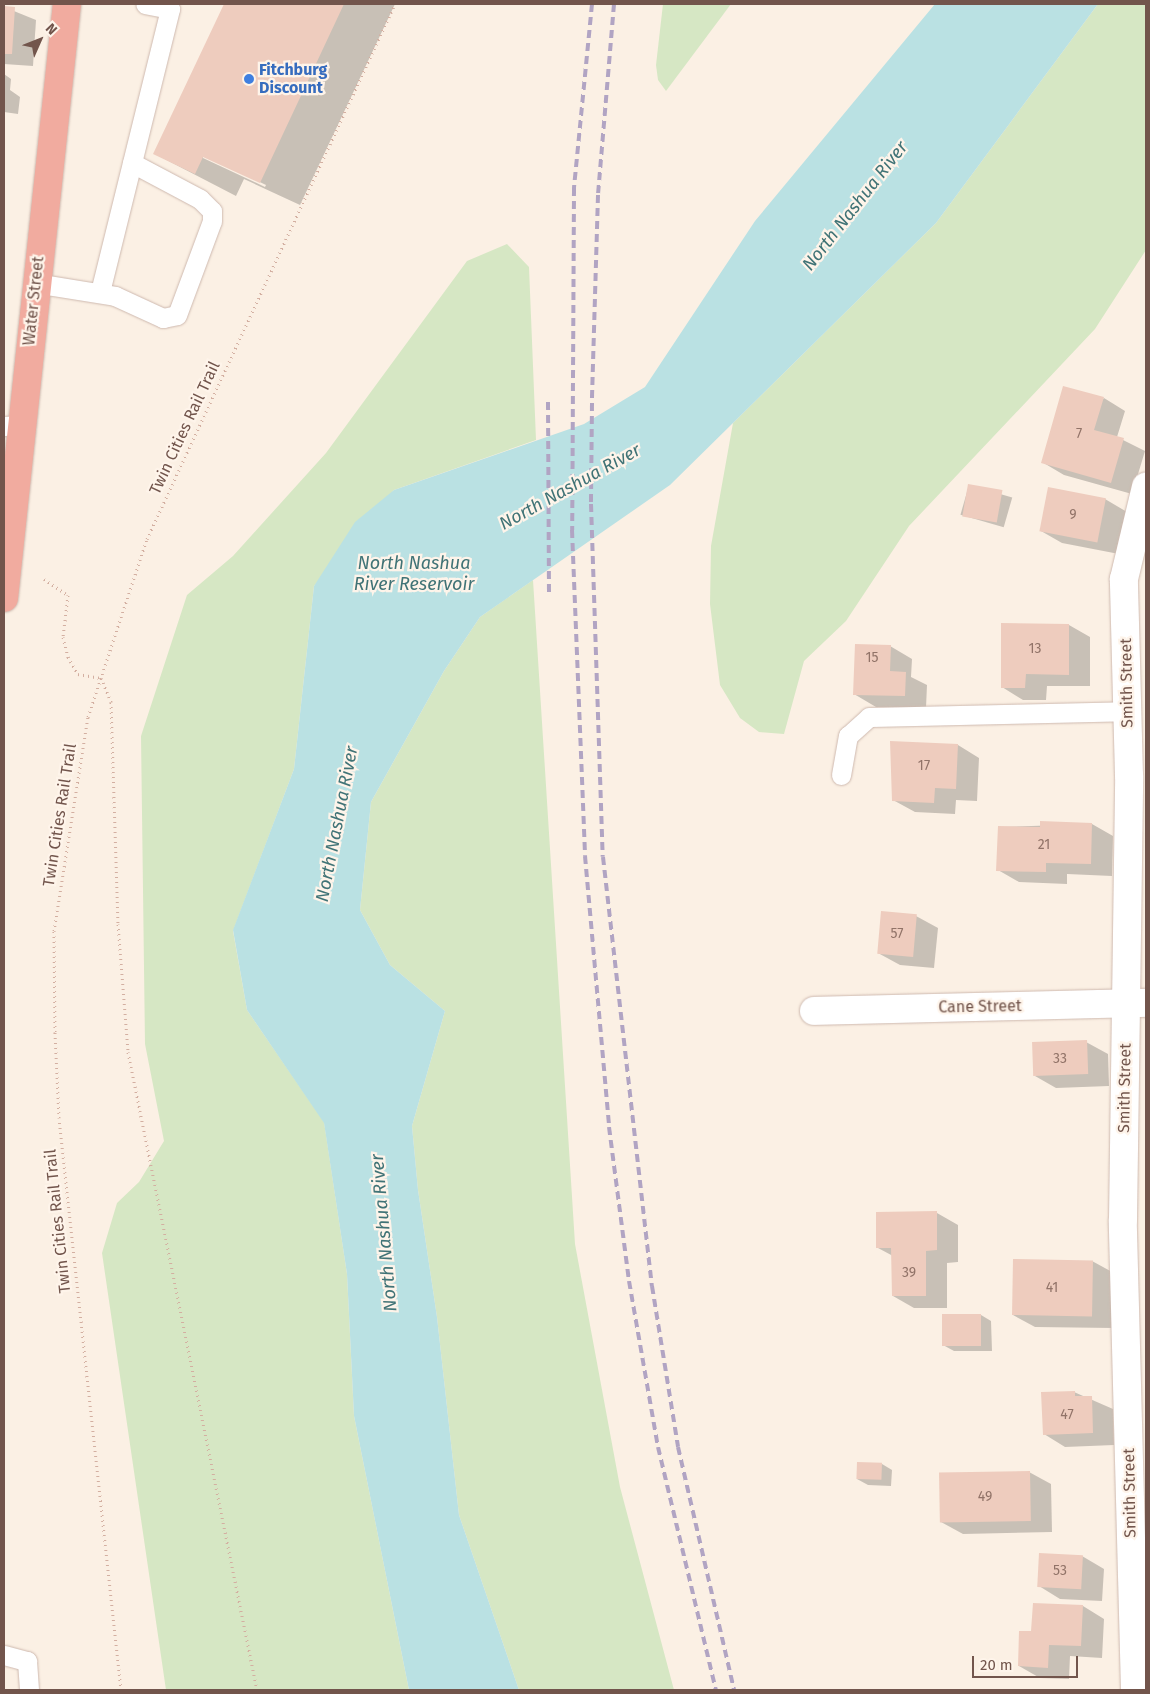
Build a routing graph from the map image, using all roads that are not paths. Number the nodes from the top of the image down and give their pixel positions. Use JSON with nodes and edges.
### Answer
{"nodes":[{"id":1,"x":67,"y":4,"type":"edge"},
{"id":2,"x":145,"y":4,"type":"edge"},
{"id":3,"x":171,"y":7,"type":"edge"},
{"id":4,"x":132,"y":163,"type":"junction"},
{"id":5,"x":36,"y":283,"type":"junction"},
{"id":6,"x":100,"y":292,"type":"junction"},
{"id":7,"x":12,"y":425,"type":"edge"},
{"id":8,"x":1146,"y":488,"type":"edge"},
{"id":9,"x":4,"y":598,"type":"edge"},
{"id":10,"x":1127,"y":711,"type":"junction"},
{"id":11,"x":841,"y":775,"type":"dead end"},
{"id":12,"x":1137,"y":776,"type":"edge"},
{"id":13,"x":1137,"y":1004,"type":"edge"},
{"id":14,"x":814,"y":1012,"type":"dead end"},
{"id":15,"x":4,"y":1655,"type":"edge"},
{"id":16,"x":29,"y":1690,"type":"edge"},
{"id":17,"x":1135,"y":1690,"type":"edge"}],
"edges":[{"from":1,"to":5,"type":"highway","name":"Water Street"},
{"from":2,"to":3,"type":"lane"},
{"from":3,"to":4,"type":"lane"},
{"from":4,"to":6,"type":"lane"},
{"from":4,"to":6,"type":"lane"},
{"from":5,"to":6,"type":"lane"},
{"from":5,"to":7,"type":"highway","name":"Water Street"},
{"from":7,"to":9,"type":"highway","name":"Water Street"},
{"from":8,"to":10,"type":"street","name":"Smith Street"},
{"from":10,"to":11,"type":"lane"},
{"from":10,"to":12,"type":"street","name":"Smith Street"},
{"from":12,"to":13,"type":"street","name":"Smith Street"},
{"from":13,"to":14,"type":"street","name":"Cane Street"},
{"from":13,"to":17,"type":"street","name":"Smith Street"},
{"from":15,"to":16,"type":"lane"}]}
